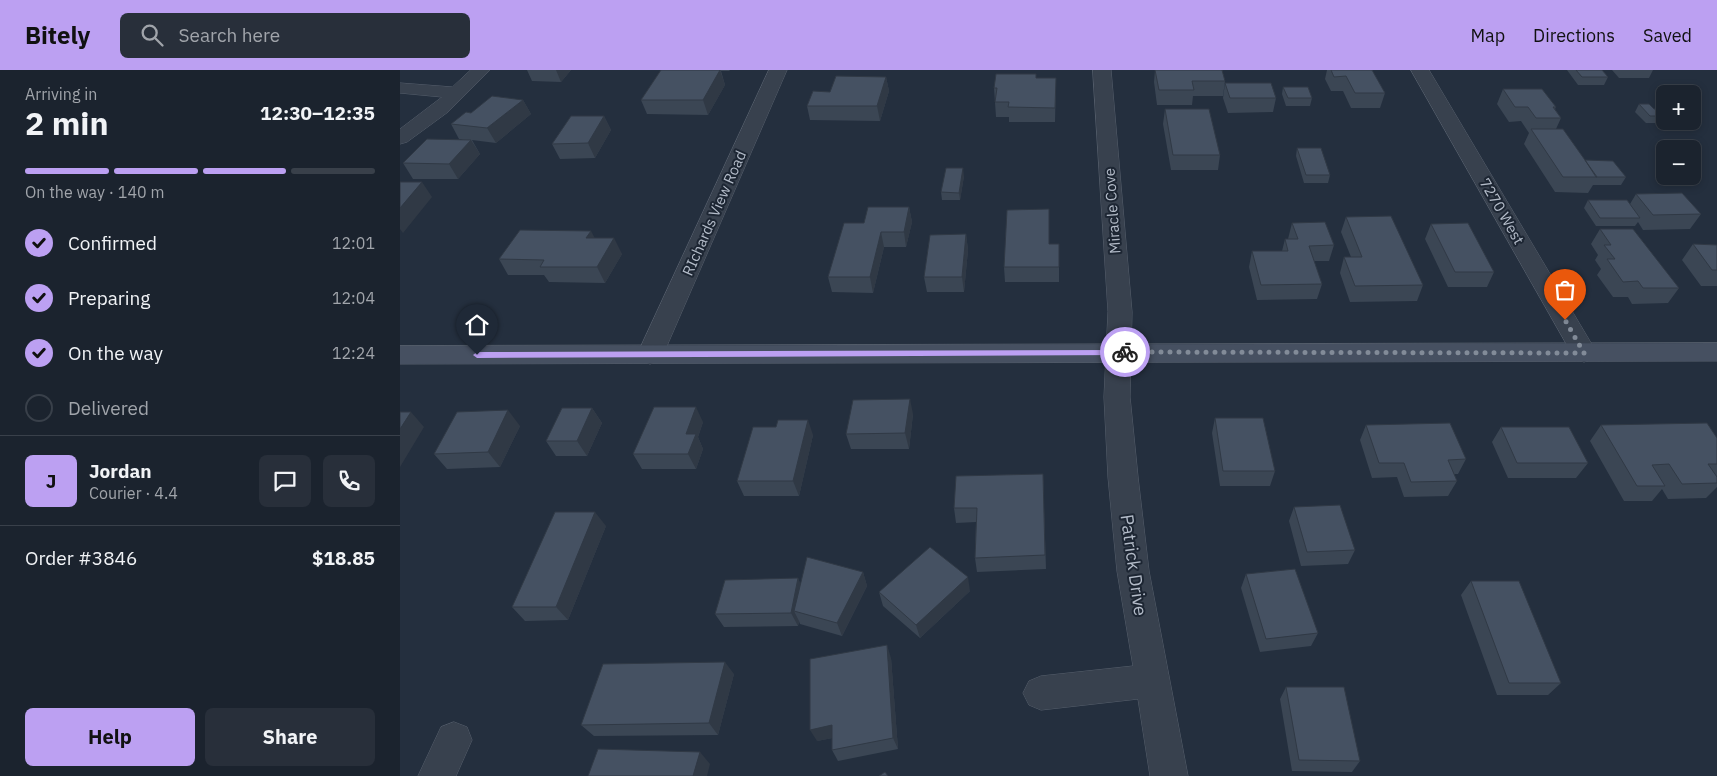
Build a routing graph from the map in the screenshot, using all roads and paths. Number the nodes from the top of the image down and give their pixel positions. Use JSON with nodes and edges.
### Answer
{"nodes":[{"id":1,"x":482,"y":70,"type":"edge"},
{"id":2,"x":778,"y":70,"type":"edge"},
{"id":3,"x":1102,"y":70,"type":"edge"},
{"id":4,"x":1420,"y":70,"type":"edge"},
{"id":5,"x":400,"y":88,"type":"edge"},
{"id":6,"x":456,"y":94,"type":"junction"},
{"id":7,"x":400,"y":138,"type":"edge"},
{"id":8,"x":1119,"y":352,"type":"junction"},
{"id":9,"x":1717,"y":352,"type":"edge"},
{"id":10,"x":1584,"y":353,"type":"junction"},
{"id":11,"x":400,"y":355,"type":"edge"},
{"id":12,"x":650,"y":355,"type":"junction"},
{"id":13,"x":1151,"y":681,"type":"junction"},
{"id":14,"x":1041,"y":693,"type":"dead end"},
{"id":15,"x":454,"y":740,"type":"dead end"},
{"id":16,"x":437,"y":776,"type":"edge"},
{"id":17,"x":1169,"y":776,"type":"edge"}],
"edges":[{"from":1,"to":6,"type":"street"},
{"from":2,"to":12,"type":"street","name":"RIchards View Road"},
{"from":3,"to":8,"type":"street","name":"Miracle Cove"},
{"from":4,"to":10,"type":"street","name":"7270 West"},
{"from":5,"to":6,"type":"street"},
{"from":6,"to":7,"type":"street"},
{"from":8,"to":10,"type":"street"},
{"from":8,"to":12,"type":"street"},
{"from":8,"to":13,"type":"street","name":"Patrick Drive"},
{"from":9,"to":10,"type":"street"},
{"from":11,"to":12,"type":"street"},
{"from":13,"to":14,"type":"street"},
{"from":13,"to":17,"type":"street","name":"Patrick Drive"},
{"from":15,"to":16,"type":"street"}]}
